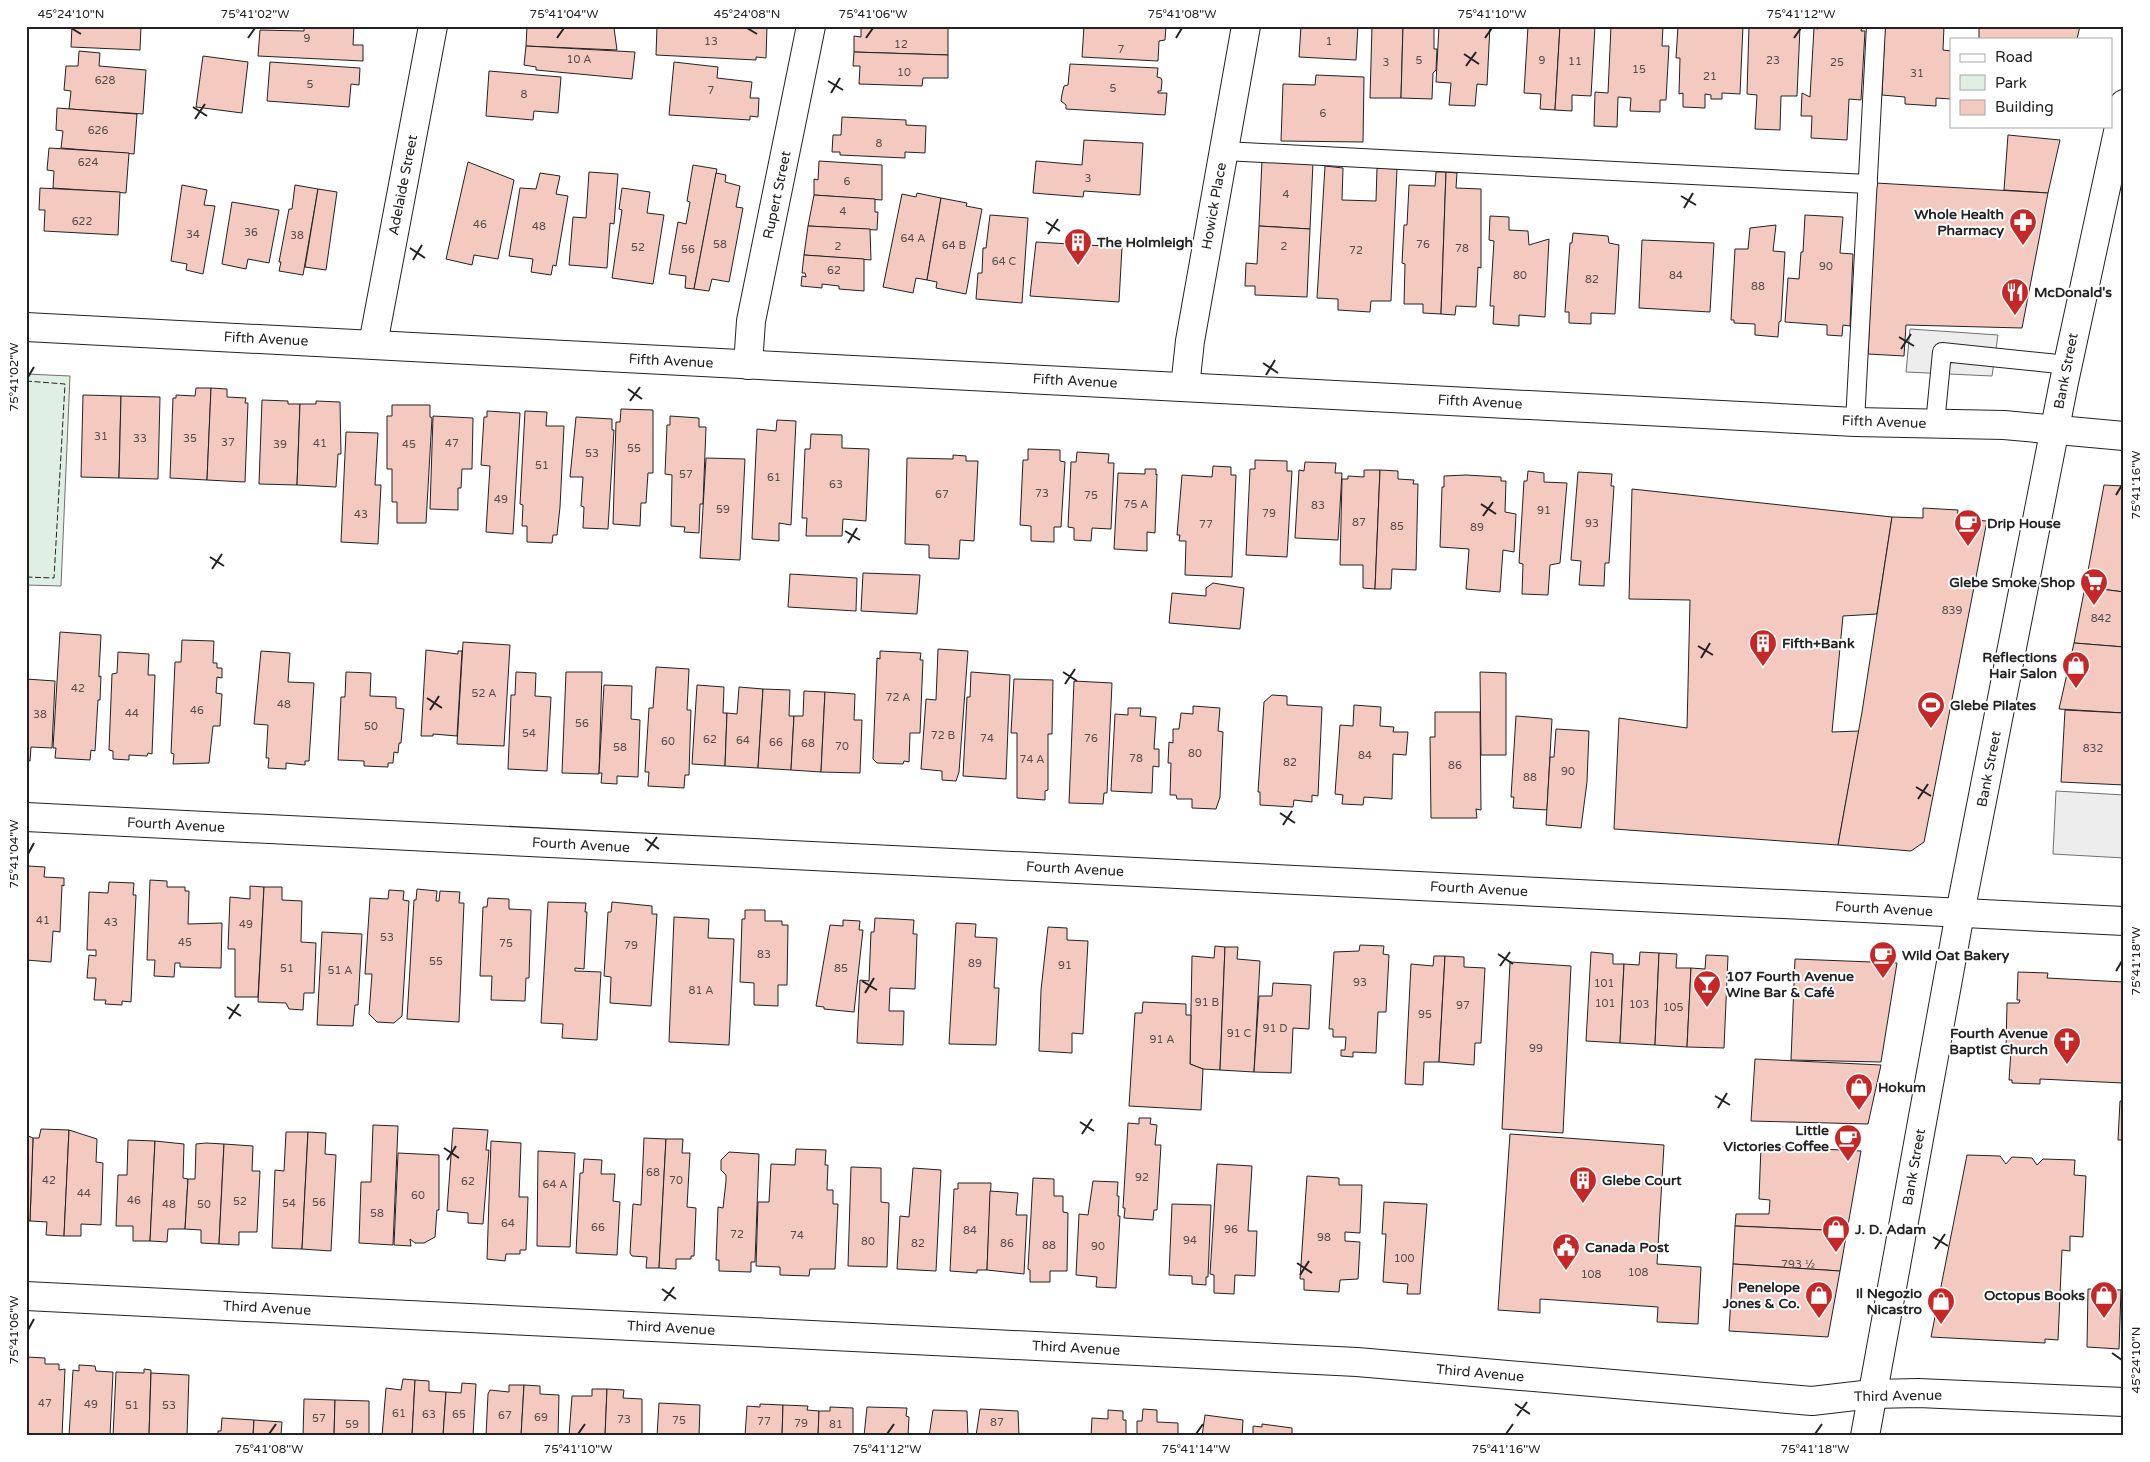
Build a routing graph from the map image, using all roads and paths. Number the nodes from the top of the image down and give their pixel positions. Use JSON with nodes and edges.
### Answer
{"nodes":[{"id":1,"x":434,"y":26,"type":"edge"},
{"id":2,"x":811,"y":26,"type":"edge"},
{"id":3,"x":1246,"y":26,"type":"edge"},
{"id":4,"x":1876,"y":26,"type":"edge"},
{"id":5,"x":2124,"y":104,"type":"edge"},
{"id":6,"x":1224,"y":150,"type":"junction"},
{"id":7,"x":1868,"y":184,"type":"junction"},
{"id":8,"x":26,"y":327,"type":"edge"},
{"id":9,"x":373,"y":344,"type":"junction"},
{"id":10,"x":748,"y":365,"type":"junction"},
{"id":11,"x":2068,"y":365,"type":"junction"},
{"id":12,"x":1185,"y":387,"type":"junction"},
{"id":13,"x":1855,"y":422,"type":"junction"},
{"id":14,"x":1935,"y":424,"type":"junction"},
{"id":15,"x":2054,"y":430,"type":"junction"},
{"id":16,"x":2124,"y":436,"type":"edge"},
{"id":17,"x":26,"y":817,"type":"edge"},
{"id":18,"x":1960,"y":913,"type":"junction"},
{"id":19,"x":2124,"y":921,"type":"edge"},
{"id":20,"x":26,"y":1296,"type":"edge"},
{"id":21,"x":1872,"y":1394,"type":"junction"},
{"id":22,"x":2124,"y":1402,"type":"edge"},
{"id":23,"x":1865,"y":1436,"type":"edge"}],
"edges":[{"from":1,"to":9,"type":"street","name":"Adelaide Street"},
{"from":2,"to":10,"type":"street","name":"Rupert Street"},
{"from":3,"to":6,"type":"street","name":"Howick Place"},
{"from":4,"to":7,"type":"lane"},
{"from":5,"to":11,"type":"street","name":"Bank Street"},
{"from":6,"to":7,"type":"lane"},
{"from":6,"to":12,"type":"street","name":"Howick Place"},
{"from":7,"to":13,"type":"lane"},
{"from":8,"to":9,"type":"street","name":"Fifth Avenue"},
{"from":9,"to":10,"type":"street","name":"Fifth Avenue"},
{"from":10,"to":12,"type":"street","name":"Fifth Avenue"},
{"from":11,"to":14,"type":"lane"},
{"from":11,"to":15,"type":"street","name":"Bank Street"},
{"from":12,"to":13,"type":"street","name":"Fifth Avenue"},
{"from":13,"to":14,"type":"street","name":"Fifth Avenue"},
{"from":14,"to":15,"type":"street","name":"Fifth Avenue"},
{"from":15,"to":16,"type":"street","name":"Fifth Avenue"},
{"from":15,"to":18,"type":"street","name":"Bank Street"},
{"from":17,"to":18,"type":"street","name":"Fourth Avenue"},
{"from":18,"to":19,"type":"street","name":"Fourth Avenue"},
{"from":18,"to":21,"type":"street","name":"Bank Street"},
{"from":20,"to":21,"type":"street","name":"Third Avenue"},
{"from":21,"to":22,"type":"street","name":"Third Avenue"},
{"from":21,"to":23,"type":"street","name":"Bank Street"}]}
